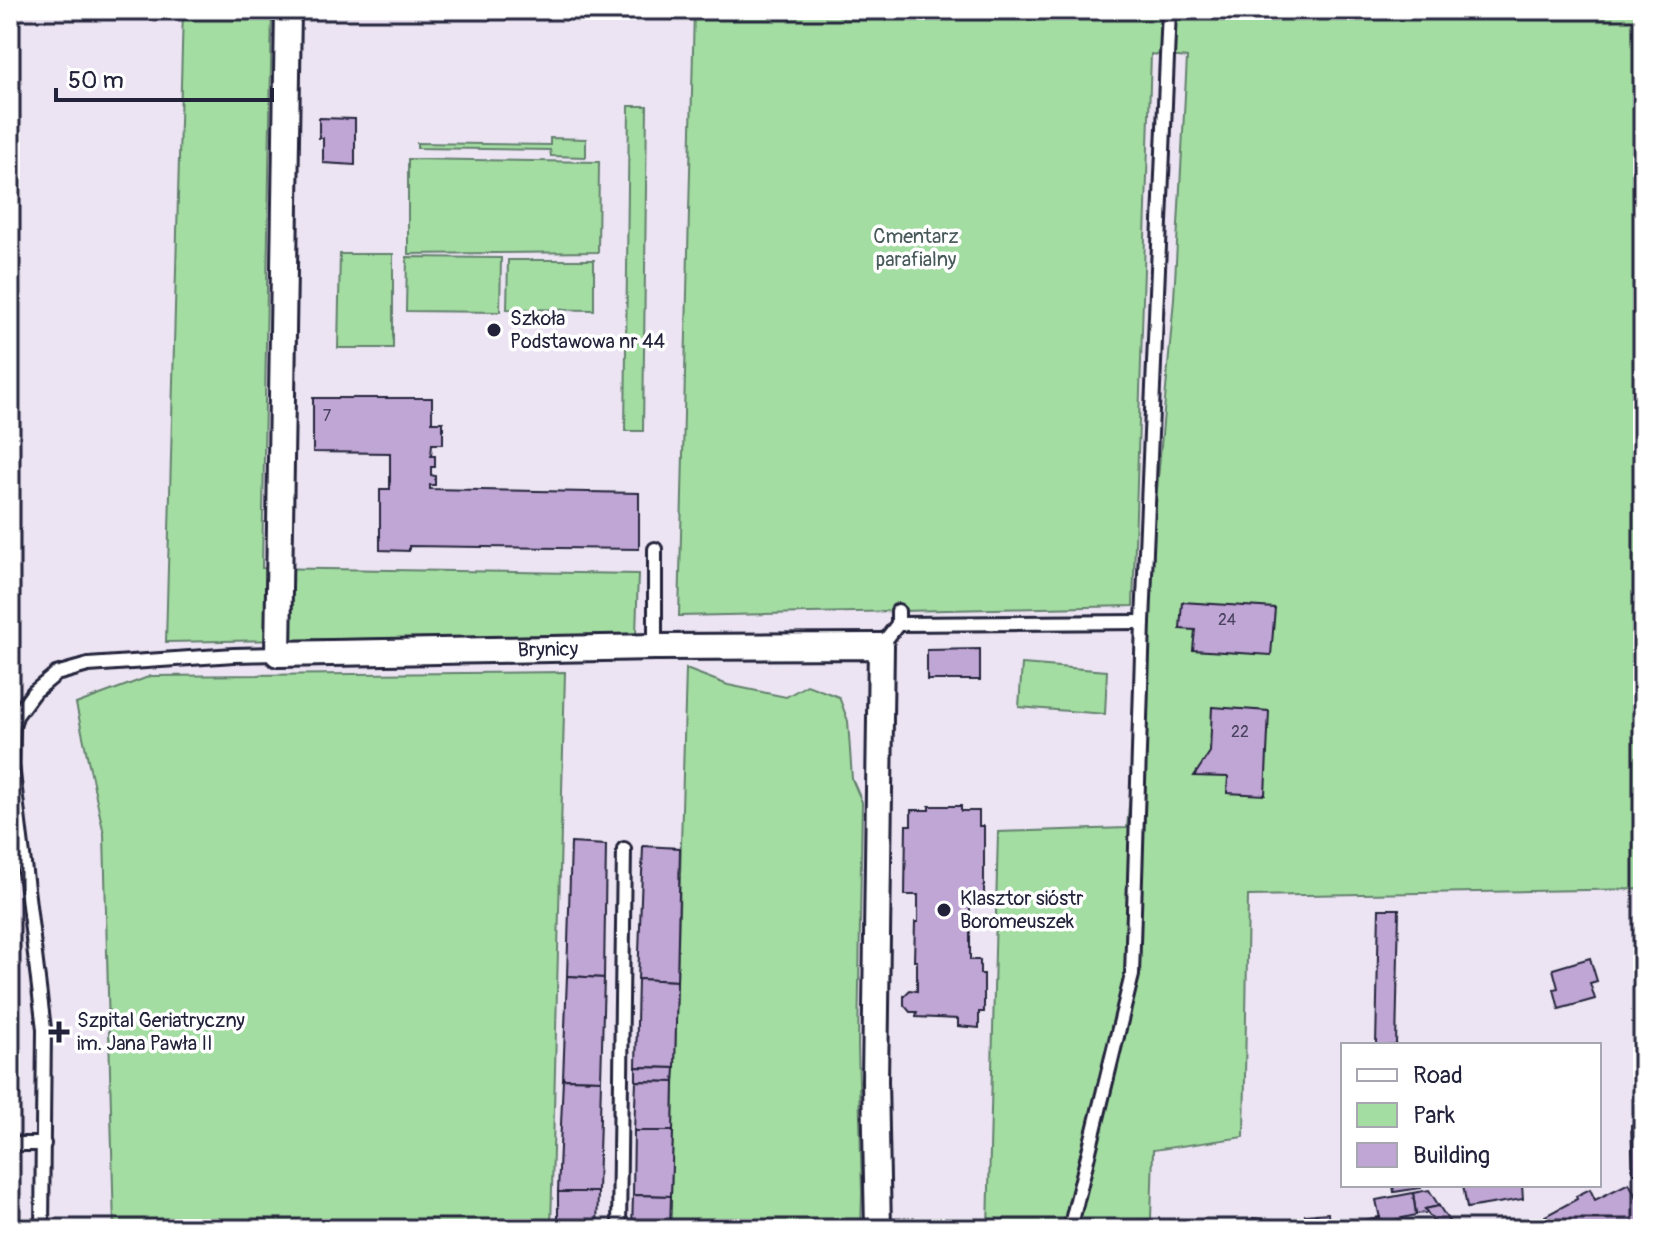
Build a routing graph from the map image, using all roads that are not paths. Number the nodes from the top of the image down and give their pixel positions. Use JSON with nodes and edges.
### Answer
{"nodes":[{"id":1,"x":288,"y":10,"type":"edge"},
{"id":2,"x":1169,"y":10,"type":"edge"},
{"id":3,"x":655,"y":549,"type":"dead end"},
{"id":4,"x":1143,"y":622,"type":"junction"},
{"id":5,"x":881,"y":646,"type":"junction"},
{"id":6,"x":655,"y":647,"type":"junction"},
{"id":7,"x":278,"y":654,"type":"junction"},
{"id":8,"x":13,"y":715,"type":"edge"},
{"id":9,"x":624,"y":849,"type":"dead end"},
{"id":10,"x":10,"y":1144,"type":"edge"},
{"id":11,"x":44,"y":1144,"type":"junction"},
{"id":12,"x":42,"y":1229,"type":"edge"},
{"id":13,"x":619,"y":1229,"type":"edge"},
{"id":14,"x":878,"y":1229,"type":"edge"},
{"id":15,"x":1070,"y":1229,"type":"edge"}],
"edges":[{"from":1,"to":7,"type":"street"},
{"from":2,"to":4,"type":"lane"},
{"from":3,"to":6,"type":"lane"},
{"from":4,"to":5,"type":"lane"},
{"from":4,"to":15,"type":"lane"},
{"from":5,"to":6,"type":"street","name":"Brynicy"},
{"from":5,"to":14,"type":"street"},
{"from":6,"to":7,"type":"street","name":"Brynicy"},
{"from":7,"to":8,"type":"lane"},
{"from":8,"to":11,"type":"lane"},
{"from":9,"to":13,"type":"lane"},
{"from":10,"to":11,"type":"lane"},
{"from":11,"to":12,"type":"lane"}]}
